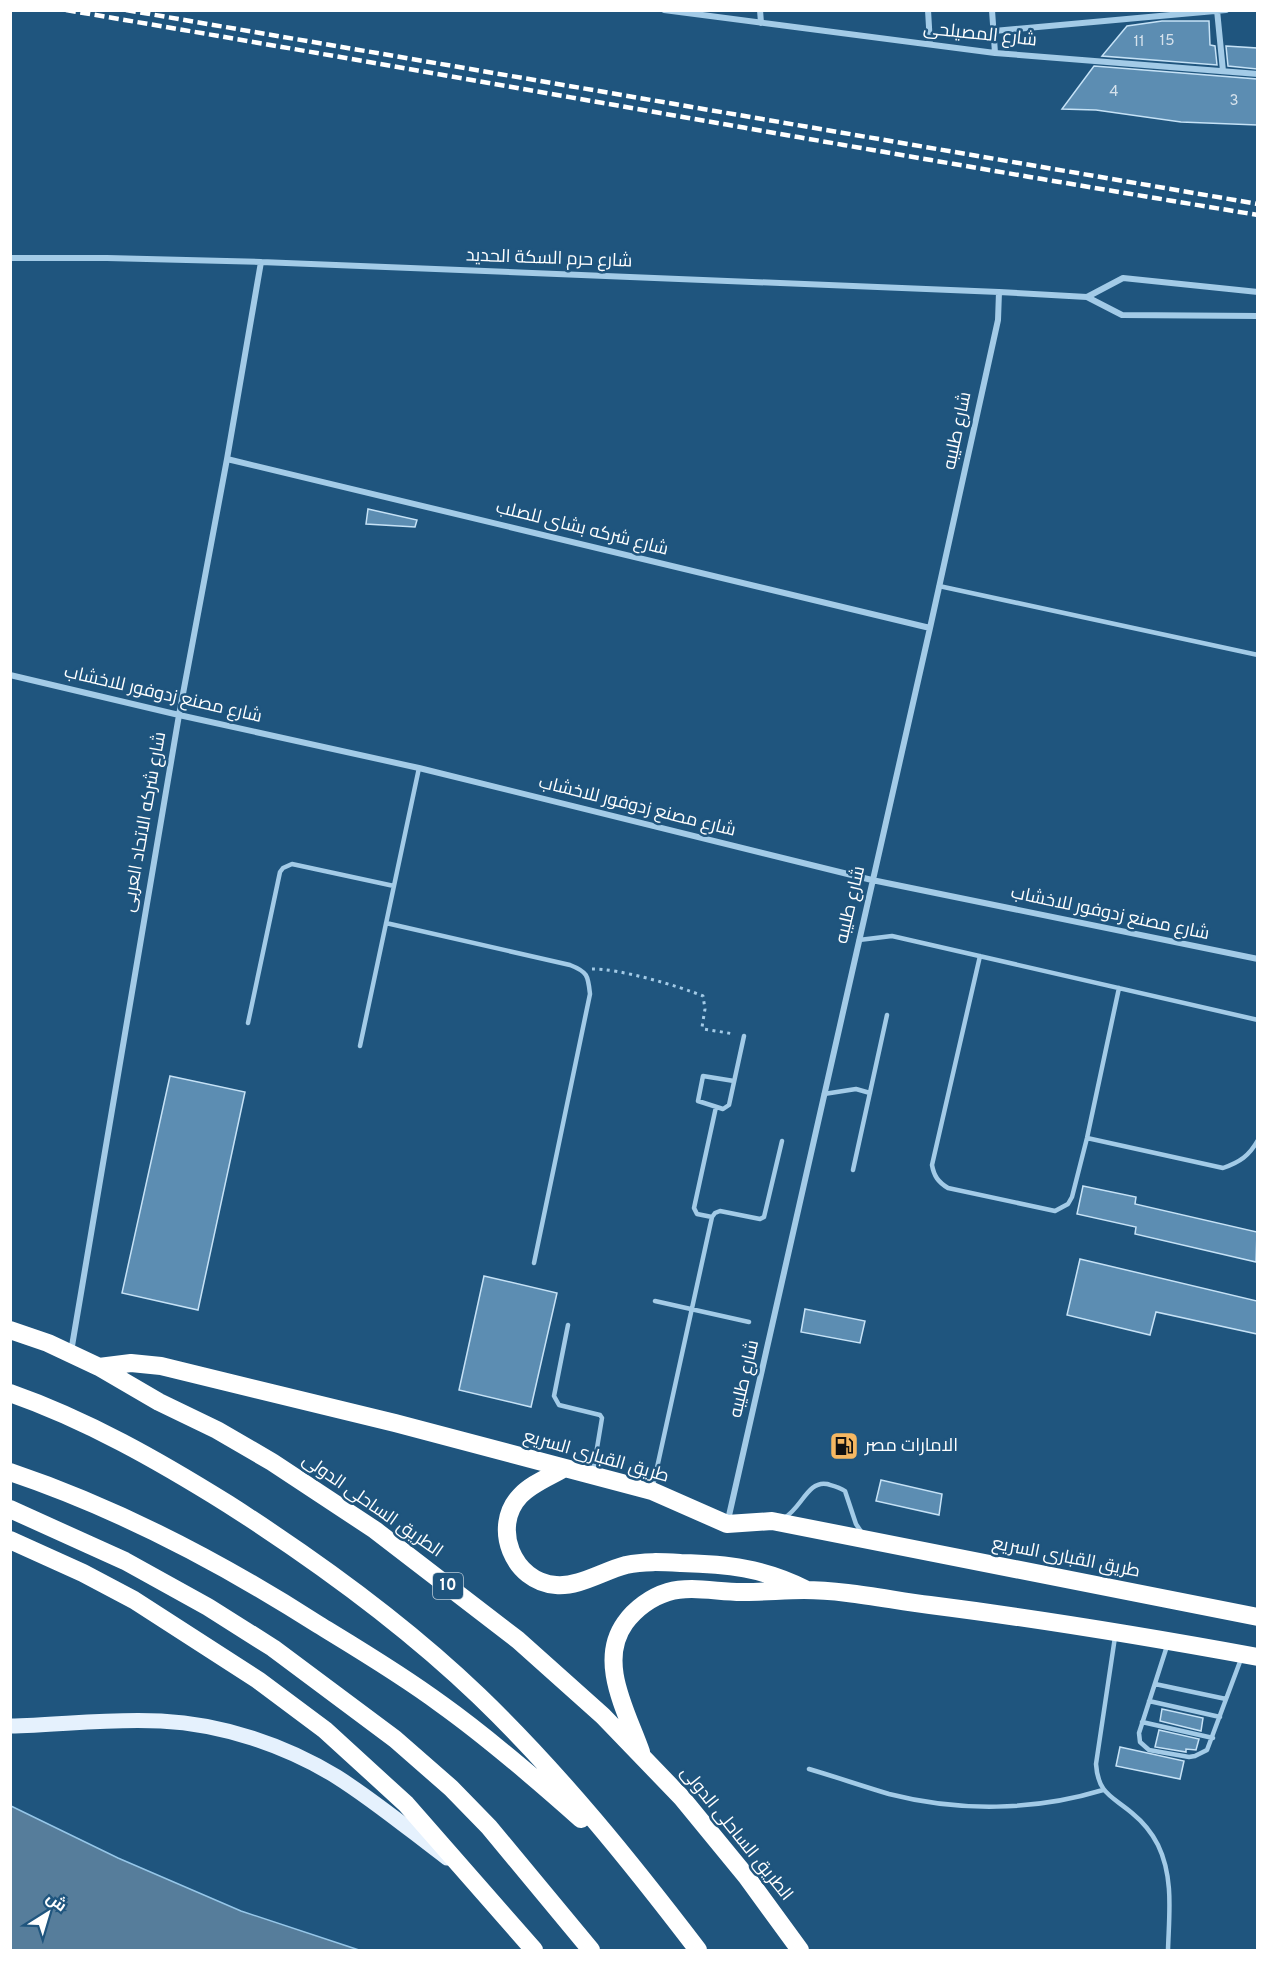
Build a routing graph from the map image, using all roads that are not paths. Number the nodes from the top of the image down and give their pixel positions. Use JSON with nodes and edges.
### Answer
{"nodes":[{"id":1,"x":664,"y":10,"type":"edge"},
{"id":2,"x":760,"y":10,"type":"edge"},
{"id":3,"x":928,"y":10,"type":"edge"},
{"id":4,"x":992,"y":10,"type":"edge"},
{"id":5,"x":1226,"y":10,"type":"edge"},
{"id":6,"x":1217,"y":11,"type":"edge"},
{"id":7,"x":761,"y":23,"type":"junction"},
{"id":8,"x":994,"y":31,"type":"junction"},
{"id":9,"x":930,"y":44,"type":"junction"},
{"id":10,"x":995,"y":53,"type":"junction"},
{"id":11,"x":1223,"y":71,"type":"junction"},
{"id":12,"x":1257,"y":74,"type":"edge"},
{"id":13,"x":10,"y":258,"type":"edge"},
{"id":14,"x":261,"y":262,"type":"junction"},
{"id":15,"x":999,"y":292,"type":"junction"},
{"id":16,"x":1257,"y":292,"type":"edge"},
{"id":17,"x":1087,"y":297,"type":"junction"},
{"id":18,"x":1257,"y":316,"type":"edge"},
{"id":19,"x":227,"y":459,"type":"junction"},
{"id":20,"x":939,"y":586,"type":"junction"},
{"id":21,"x":930,"y":628,"type":"junction"},
{"id":22,"x":1257,"y":655,"type":"edge"},
{"id":23,"x":10,"y":675,"type":"edge"},
{"id":24,"x":179,"y":715,"type":"junction"},
{"id":25,"x":419,"y":768,"type":"junction"},
{"id":26,"x":872,"y":880,"type":"junction"},
{"id":27,"x":394,"y":886,"type":"junction"},
{"id":28,"x":386,"y":923,"type":"junction"},
{"id":29,"x":859,"y":940,"type":"junction"},
{"id":30,"x":980,"y":956,"type":"junction"},
{"id":31,"x":1257,"y":959,"type":"edge"},
{"id":32,"x":1119,"y":988,"type":"junction"},
{"id":33,"x":887,"y":1015,"type":"dead end"},
{"id":34,"x":1257,"y":1020,"type":"edge"},
{"id":35,"x":248,"y":1023,"type":"dead end"},
{"id":36,"x":744,"y":1036,"type":"road end"},
{"id":37,"x":360,"y":1046,"type":"dead end"},
{"id":38,"x":734,"y":1081,"type":"junction"},
{"id":39,"x":870,"y":1093,"type":"junction"},
{"id":40,"x":824,"y":1094,"type":"junction"},
{"id":41,"x":716,"y":1107,"type":"junction"},
{"id":42,"x":1087,"y":1138,"type":"junction"},
{"id":43,"x":1257,"y":1140,"type":"edge"},
{"id":44,"x":782,"y":1141,"type":"dead end"},
{"id":45,"x":853,"y":1170,"type":"dead end"},
{"id":46,"x":712,"y":1217,"type":"junction"},
{"id":47,"x":534,"y":1263,"type":"dead end"},
{"id":48,"x":656,"y":1301,"type":"dead end"},
{"id":49,"x":692,"y":1309,"type":"junction"},
{"id":50,"x":749,"y":1322,"type":"dead end"},
{"id":51,"x":568,"y":1324,"type":"dead end"},
{"id":52,"x":10,"y":1330,"type":"edge"},
{"id":53,"x":71,"y":1353,"type":"junction"},
{"id":54,"x":99,"y":1367,"type":"junction"},
{"id":55,"x":10,"y":1393,"type":"edge"},
{"id":56,"x":563,"y":1469,"type":"junction"},
{"id":57,"x":10,"y":1472,"type":"edge"},
{"id":58,"x":592,"y":1475,"type":"junction"},
{"id":59,"x":652,"y":1491,"type":"junction"},
{"id":60,"x":10,"y":1509,"type":"edge"},
{"id":61,"x":772,"y":1521,"type":"junction"},
{"id":62,"x":727,"y":1524,"type":"junction"},
{"id":63,"x":10,"y":1540,"type":"edge"},
{"id":64,"x":873,"y":1542,"type":"junction"},
{"id":65,"x":806,"y":1590,"type":"junction"},
{"id":66,"x":1257,"y":1617,"type":"edge"},
{"id":67,"x":1116,"y":1632,"type":"junction"},
{"id":68,"x":1168,"y":1641,"type":"junction"},
{"id":69,"x":1250,"y":1655,"type":"edge"},
{"id":70,"x":1155,"y":1684,"type":"junction"},
{"id":71,"x":1226,"y":1699,"type":"junction"},
{"id":72,"x":1149,"y":1701,"type":"junction"},
{"id":73,"x":1220,"y":1717,"type":"junction"},
{"id":74,"x":1142,"y":1722,"type":"junction"},
{"id":75,"x":10,"y":1726,"type":"edge"},
{"id":76,"x":1213,"y":1738,"type":"junction"},
{"id":77,"x":643,"y":1756,"type":"junction"},
{"id":78,"x":809,"y":1769,"type":"dead end"},
{"id":79,"x":1103,"y":1790,"type":"junction"},
{"id":80,"x":632,"y":1864,"type":"junction"},
{"id":81,"x":471,"y":1876,"type":"junction"},
{"id":82,"x":534,"y":1950,"type":"edge"},
{"id":83,"x":591,"y":1950,"type":"edge"},
{"id":84,"x":698,"y":1950,"type":"edge"},
{"id":85,"x":800,"y":1950,"type":"edge"},
{"id":86,"x":1168,"y":1950,"type":"edge"}],
"edges":[{"from":1,"to":7,"type":"street","name":"شارع المصيلحى"},
{"from":2,"to":7,"type":"street"},
{"from":3,"to":9,"type":"street"},
{"from":4,"to":8,"type":"street"},
{"from":5,"to":6,"type":"street"},
{"from":6,"to":8,"type":"street"},
{"from":6,"to":11,"type":"street"},
{"from":7,"to":9,"type":"street","name":"شارع المصيلحى"},
{"from":8,"to":10,"type":"street"},
{"from":9,"to":10,"type":"street","name":"شارع المصيلحى"},
{"from":10,"to":11,"type":"street","name":"شارع المصيلحى"},
{"from":11,"to":12,"type":"street","name":"شارع المصيلحى"},
{"from":13,"to":14,"type":"street","name":"شارع حرم السكة الحديد"},
{"from":14,"to":15,"type":"street","name":"شارع حرم السكة الحديد"},
{"from":14,"to":19,"type":"street","name":"شارع شركه الاتحاد العربى"},
{"from":15,"to":17,"type":"street","name":"شارع حرم السكة الحديد"},
{"from":15,"to":20,"type":"street","name":"شارع طليبه"},
{"from":16,"to":17,"type":"street"},
{"from":17,"to":18,"type":"street","name":"شارع حرم السكة الحديد"},
{"from":19,"to":21,"type":"street","name":"شارع شركه بشاى للصلب"},
{"from":19,"to":24,"type":"street","name":"شارع شركه الاتحاد العربى"},
{"from":20,"to":21,"type":"street","name":"شارع طليبه"},
{"from":20,"to":22,"type":"lane"},
{"from":21,"to":26,"type":"street","name":"شارع طليبه"},
{"from":23,"to":24,"type":"street","name":"شارع مصنع زدوفور للاخشاب"},
{"from":24,"to":25,"type":"street","name":"شارع مصنع زدوفور للاخشاب"},
{"from":24,"to":53,"type":"street","name":"شارع شركه الاتحاد العربى"},
{"from":25,"to":26,"type":"street","name":"شارع مصنع زدوفور للاخشاب"},
{"from":25,"to":27,"type":"lane"},
{"from":26,"to":29,"type":"street","name":"شارع طليبه"},
{"from":26,"to":31,"type":"street","name":"شارع مصنع زدوفور للاخشاب"},
{"from":27,"to":28,"type":"lane"},
{"from":27,"to":35,"type":"lane"},
{"from":28,"to":37,"type":"lane"},
{"from":28,"to":47,"type":"lane"},
{"from":29,"to":30,"type":"lane"},
{"from":29,"to":40,"type":"street","name":"شارع طليبه"},
{"from":30,"to":32,"type":"lane"},
{"from":30,"to":42,"type":"lane"},
{"from":32,"to":34,"type":"lane"},
{"from":32,"to":42,"type":"lane"},
{"from":33,"to":39,"type":"lane"},
{"from":36,"to":38,"type":"lane"},
{"from":38,"to":41,"type":"lane"},
{"from":38,"to":41,"type":"lane"},
{"from":39,"to":40,"type":"lane"},
{"from":39,"to":45,"type":"lane"},
{"from":40,"to":62,"type":"street","name":"شارع طليبه"},
{"from":41,"to":46,"type":"lane"},
{"from":42,"to":43,"type":"lane"},
{"from":44,"to":46,"type":"lane"},
{"from":46,"to":49,"type":"lane"},
{"from":48,"to":49,"type":"lane"},
{"from":49,"to":50,"type":"lane"},
{"from":49,"to":59,"type":"lane"},
{"from":51,"to":58,"type":"lane"},
{"from":52,"to":53,"type":"highway","name":"الطريق الساحلى الدولى","number":"10"},
{"from":53,"to":54,"type":"highway","name":"الطريق الساحلى الدولى","number":"10"},
{"from":54,"to":56,"type":"highway","name":"طريق القبارى السريع"},
{"from":54,"to":77,"type":"highway","name":"الطريق الساحلى الدولى","number":"10"},
{"from":55,"to":80,"type":"highway"},
{"from":56,"to":58,"type":"highway","name":"طريق القبارى السريع"},
{"from":56,"to":65,"type":"highway"},
{"from":57,"to":80,"type":"highway"},
{"from":58,"to":59,"type":"highway","name":"طريق القبارى السريع"},
{"from":59,"to":62,"type":"highway","name":"طريق القبارى السريع"},
{"from":60,"to":83,"type":"highway"},
{"from":61,"to":62,"type":"highway","name":"طريق القبارى السريع"},
{"from":61,"to":64,"type":"highway","name":"طريق القبارى السريع"},
{"from":61,"to":64,"type":"lane"},
{"from":63,"to":81,"type":"highway"},
{"from":64,"to":66,"type":"highway","name":"طريق القبارى السريع"},
{"from":65,"to":67,"type":"highway"},
{"from":65,"to":77,"type":"highway"},
{"from":67,"to":68,"type":"highway"},
{"from":67,"to":79,"type":"lane"},
{"from":68,"to":69,"type":"highway"},
{"from":68,"to":70,"type":"lane"},
{"from":69,"to":71,"type":"lane"},
{"from":70,"to":71,"type":"lane"},
{"from":70,"to":72,"type":"lane"},
{"from":71,"to":73,"type":"lane"},
{"from":72,"to":73,"type":"lane"},
{"from":72,"to":74,"type":"lane"},
{"from":73,"to":76,"type":"lane"},
{"from":74,"to":76,"type":"lane"},
{"from":74,"to":76,"type":"lane"},
{"from":75,"to":81,"type":"main road"},
{"from":77,"to":85,"type":"highway","name":"الطريق الساحلى الدولى","number":"10"},
{"from":78,"to":79,"type":"lane"},
{"from":79,"to":86,"type":"lane"},
{"from":80,"to":84,"type":"highway"},
{"from":81,"to":82,"type":"highway"}]}
